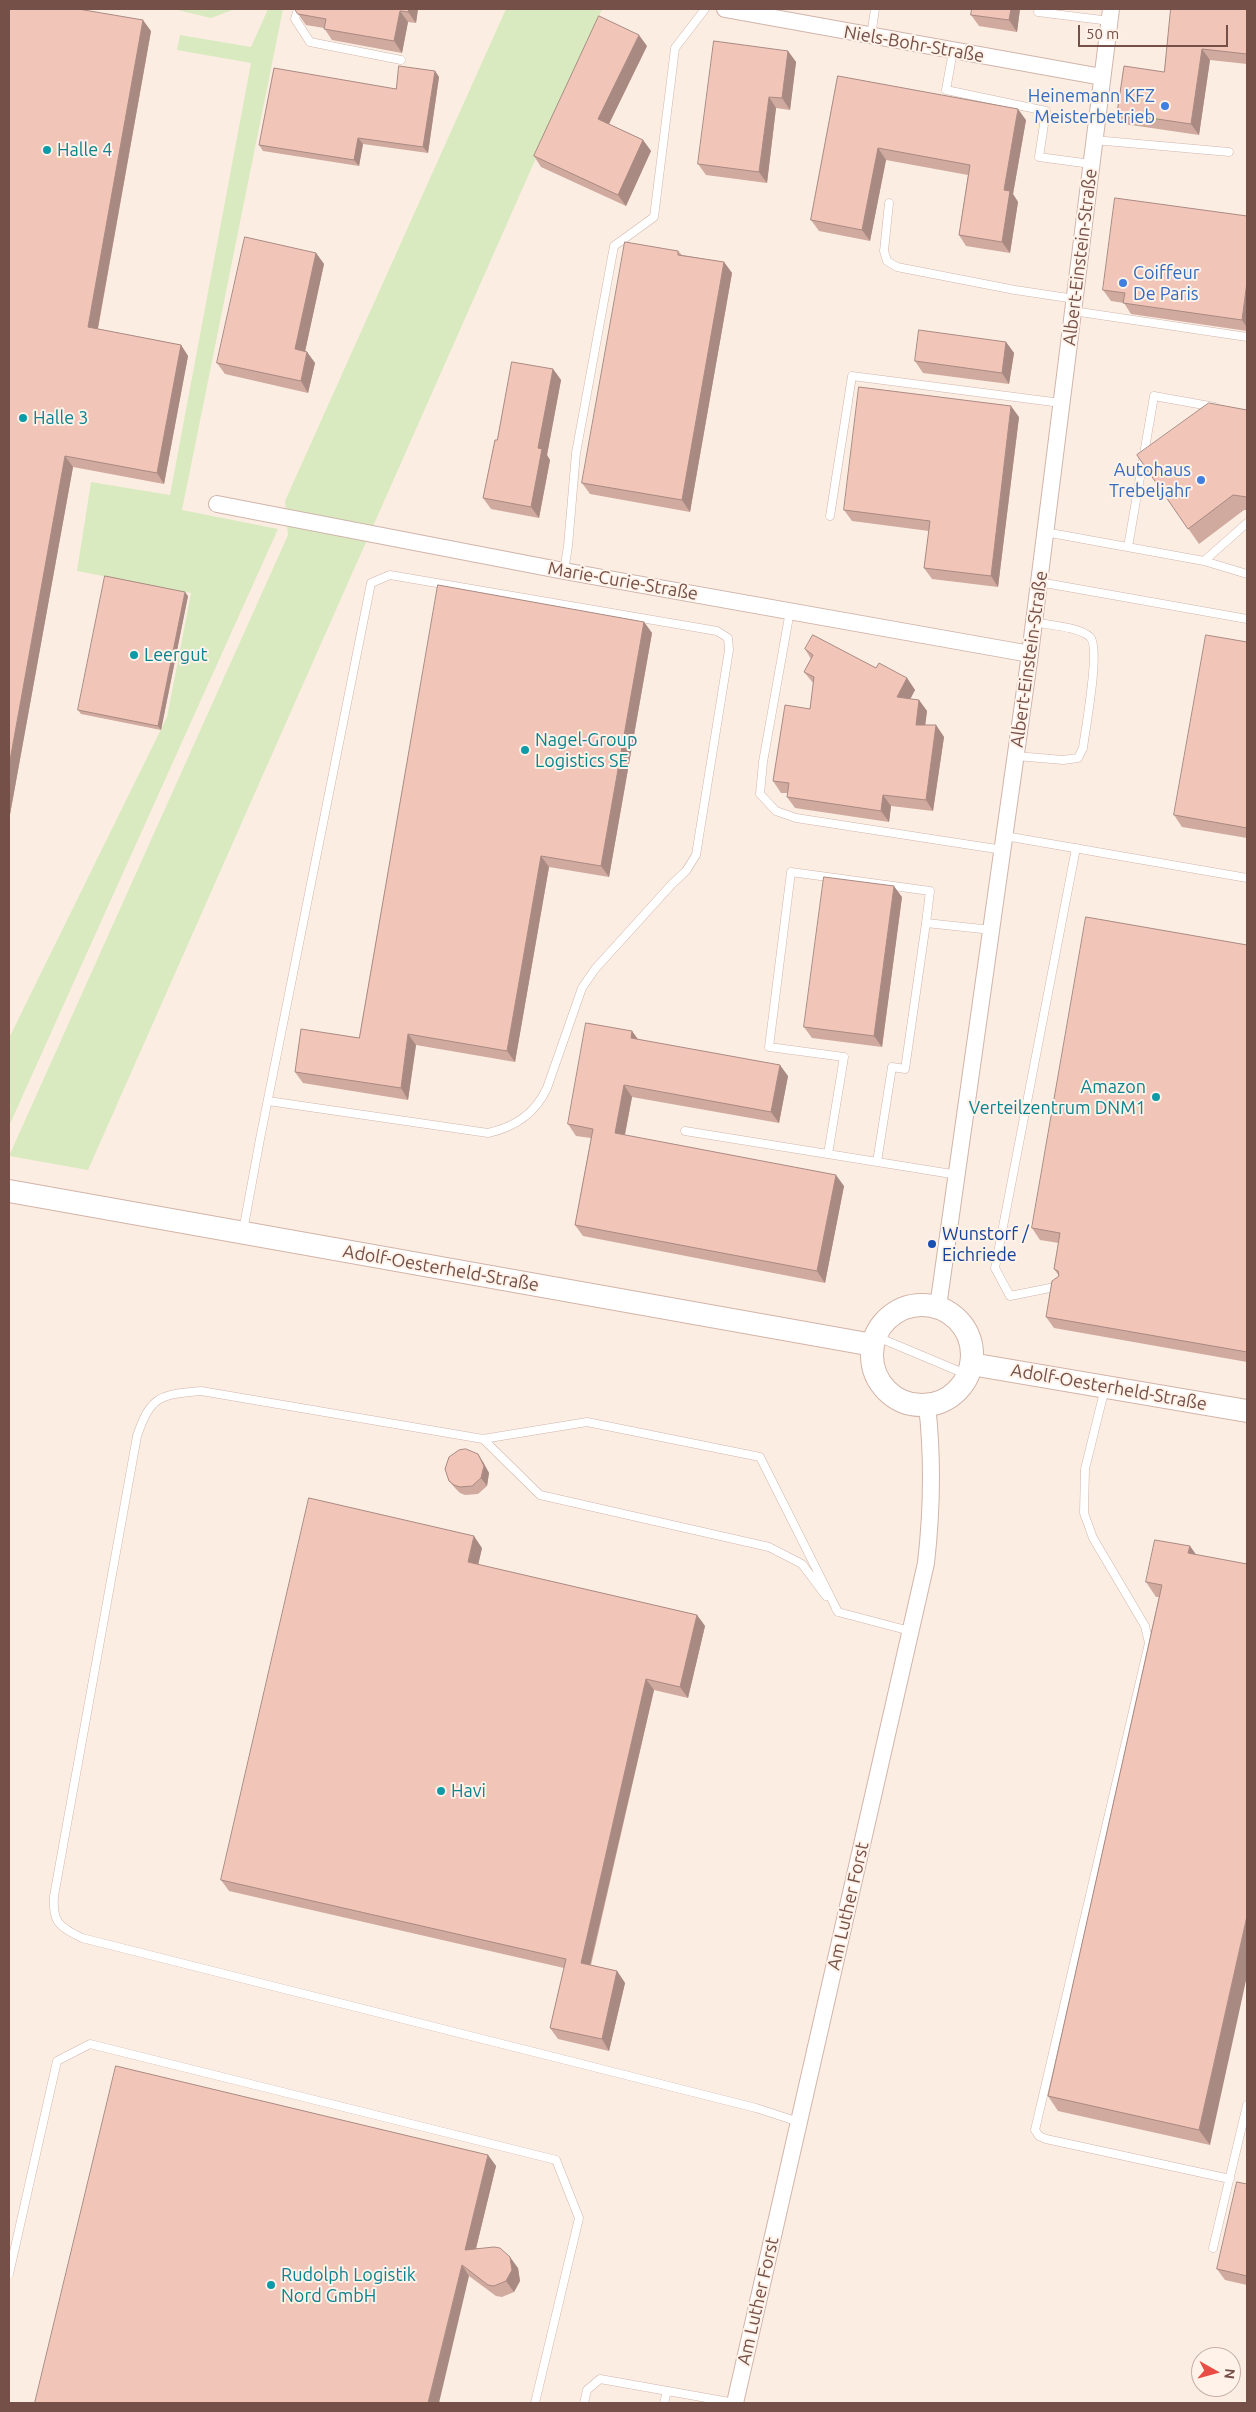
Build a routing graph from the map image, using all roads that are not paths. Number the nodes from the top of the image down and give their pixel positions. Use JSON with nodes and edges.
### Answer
{"nodes":[{"id":1,"x":298,"y":9,"type":"edge"},
{"id":2,"x":705,"y":9,"type":"edge"},
{"id":3,"x":725,"y":9,"type":"edge"},
{"id":4,"x":875,"y":9,"type":"edge"},
{"id":5,"x":1038,"y":12,"type":"dead end"},
{"id":6,"x":1110,"y":15,"type":"edge"},
{"id":7,"x":871,"y":36,"type":"junction"},
{"id":8,"x":953,"y":51,"type":"junction"},
{"id":9,"x":401,"y":60,"type":"dead end"},
{"id":10,"x":1102,"y":77,"type":"junction"},
{"id":11,"x":1094,"y":140,"type":"junction"},
{"id":12,"x":1230,"y":152,"type":"dead end"},
{"id":13,"x":1092,"y":164,"type":"junction"},
{"id":14,"x":890,"y":203,"type":"dead end"},
{"id":15,"x":1074,"y":305,"type":"junction"},
{"id":16,"x":1247,"y":338,"type":"edge"},
{"id":17,"x":1061,"y":403,"type":"junction"},
{"id":18,"x":1219,"y":408,"type":"edge"},
{"id":19,"x":217,"y":504,"type":"dead end"},
{"id":20,"x":830,"y":516,"type":"dead end"},
{"id":21,"x":1247,"y":523,"type":"edge"},
{"id":22,"x":1045,"y":532,"type":"junction"},
{"id":23,"x":1128,"y":547,"type":"junction"},
{"id":24,"x":1204,"y":560,"type":"junction"},
{"id":25,"x":564,"y":571,"type":"junction"},
{"id":26,"x":1247,"y":574,"type":"edge"},
{"id":27,"x":1039,"y":582,"type":"junction"},
{"id":28,"x":790,"y":611,"type":"junction"},
{"id":29,"x":1247,"y":619,"type":"edge"},
{"id":30,"x":1034,"y":622,"type":"junction"},
{"id":31,"x":1030,"y":654,"type":"junction"},
{"id":32,"x":1016,"y":756,"type":"junction"},
{"id":33,"x":1004,"y":843,"type":"junction"},
{"id":34,"x":1076,"y":848,"type":"junction"},
{"id":35,"x":1247,"y":878,"type":"edge"},
{"id":36,"x":926,"y":923,"type":"junction"},
{"id":37,"x":992,"y":930,"type":"junction"},
{"id":38,"x":268,"y":1101,"type":"junction"},
{"id":39,"x":685,"y":1130,"type":"dead end"},
{"id":40,"x":828,"y":1154,"type":"junction"},
{"id":41,"x":877,"y":1162,"type":"junction"},
{"id":42,"x":958,"y":1175,"type":"junction"},
{"id":43,"x":9,"y":1191,"type":"edge"},
{"id":44,"x":243,"y":1233,"type":"junction"},
{"id":45,"x":1061,"y":1286,"type":"edge"},
{"id":46,"x":938,"y":1307,"type":"junction"},
{"id":47,"x":874,"y":1341,"type":"junction"},
{"id":48,"x":970,"y":1370,"type":"junction"},
{"id":49,"x":1106,"y":1386,"type":"junction"},
{"id":50,"x":927,"y":1405,"type":"junction"},
{"id":51,"x":1247,"y":1411,"type":"edge"},
{"id":52,"x":483,"y":1439,"type":"junction"},
{"id":53,"x":838,"y":1612,"type":"junction"},
{"id":54,"x":910,"y":1631,"type":"junction"},
{"id":55,"x":1247,"y":2105,"type":"edge"},
{"id":56,"x":799,"y":2122,"type":"junction"},
{"id":57,"x":1230,"y":2179,"type":"junction"},
{"id":58,"x":1213,"y":2248,"type":"dead end"},
{"id":59,"x":9,"y":2274,"type":"edge"},
{"id":60,"x":667,"y":2392,"type":"junction"},
{"id":61,"x":534,"y":2403,"type":"edge"},
{"id":62,"x":584,"y":2403,"type":"edge"},
{"id":63,"x":664,"y":2403,"type":"edge"},
{"id":64,"x":735,"y":2403,"type":"edge"}],
"edges":[{"from":1,"to":9,"type":"lane"},
{"from":2,"to":25,"type":"lane"},
{"from":3,"to":7,"type":"street","name":"Niels-Bohr-Straße"},
{"from":4,"to":7,"type":"lane"},
{"from":5,"to":6,"type":"lane"},
{"from":6,"to":10,"type":"street","name":"Albert-Einstein-Straße"},
{"from":7,"to":8,"type":"street","name":"Niels-Bohr-Straße"},
{"from":8,"to":10,"type":"street","name":"Niels-Bohr-Straße"},
{"from":8,"to":13,"type":"lane"},
{"from":10,"to":11,"type":"street","name":"Albert-Einstein-Straße"},
{"from":11,"to":12,"type":"lane"},
{"from":11,"to":13,"type":"street","name":"Albert-Einstein-Straße"},
{"from":13,"to":15,"type":"street","name":"Albert-Einstein-Straße"},
{"from":14,"to":15,"type":"lane"},
{"from":15,"to":16,"type":"lane"},
{"from":15,"to":17,"type":"street","name":"Albert-Einstein-Straße"},
{"from":17,"to":20,"type":"lane"},
{"from":17,"to":22,"type":"street","name":"Albert-Einstein-Straße"},
{"from":18,"to":23,"type":"lane"},
{"from":19,"to":25,"type":"street","name":"Marie-Curie-Straße"},
{"from":21,"to":24,"type":"lane"},
{"from":22,"to":23,"type":"lane"},
{"from":22,"to":27,"type":"street","name":"Albert-Einstein-Straße"},
{"from":23,"to":24,"type":"lane"},
{"from":24,"to":26,"type":"lane"},
{"from":25,"to":28,"type":"street","name":"Marie-Curie-Straße"},
{"from":27,"to":29,"type":"lane"},
{"from":27,"to":30,"type":"street","name":"Albert-Einstein-Straße"},
{"from":28,"to":31,"type":"street","name":"Marie-Curie-Straße"},
{"from":28,"to":33,"type":"lane"},
{"from":30,"to":31,"type":"street","name":"Albert-Einstein-Straße"},
{"from":30,"to":32,"type":"lane"},
{"from":31,"to":32,"type":"street","name":"Albert-Einstein-Straße"},
{"from":32,"to":33,"type":"street","name":"Albert-Einstein-Straße"},
{"from":33,"to":34,"type":"lane"},
{"from":33,"to":37,"type":"street","name":"Albert-Einstein-Straße"},
{"from":34,"to":35,"type":"lane"},
{"from":34,"to":45,"type":"lane"},
{"from":36,"to":37,"type":"lane"},
{"from":36,"to":40,"type":"lane"},
{"from":36,"to":41,"type":"lane"},
{"from":37,"to":42,"type":"street","name":"Albert-Einstein-Straße"},
{"from":38,"to":38,"type":"lane"},
{"from":38,"to":44,"type":"lane"},
{"from":39,"to":40,"type":"lane"},
{"from":40,"to":41,"type":"lane"},
{"from":41,"to":42,"type":"lane"},
{"from":42,"to":46,"type":"street","name":"Albert-Einstein-Straße"},
{"from":43,"to":44,"type":"street","name":"Adolf-Oesterheld-Straße"},
{"from":44,"to":47,"type":"street","name":"Adolf-Oesterheld-Straße"},
{"from":46,"to":47,"type":"street"},
{"from":46,"to":48,"type":"street"},
{"from":47,"to":48,"type":"lane"},
{"from":47,"to":50,"type":"street"},
{"from":48,"to":49,"type":"street","name":"Adolf-Oesterheld-Straße"},
{"from":48,"to":50,"type":"street"},
{"from":49,"to":51,"type":"street","name":"Adolf-Oesterheld-Straße"},
{"from":49,"to":57,"type":"lane"},
{"from":50,"to":54,"type":"street","name":"Am Luther Forst"},
{"from":52,"to":53,"type":"lane"},
{"from":52,"to":53,"type":"lane"},
{"from":52,"to":56,"type":"lane"},
{"from":53,"to":54,"type":"lane"},
{"from":54,"to":56,"type":"street","name":"Am Luther Forst"},
{"from":55,"to":57,"type":"lane"},
{"from":56,"to":64,"type":"street","name":"Am Luther Forst"},
{"from":57,"to":58,"type":"lane"},
{"from":59,"to":61,"type":"lane"},
{"from":60,"to":62,"type":"lane"},
{"from":60,"to":63,"type":"lane"},
{"from":60,"to":64,"type":"lane"}]}
